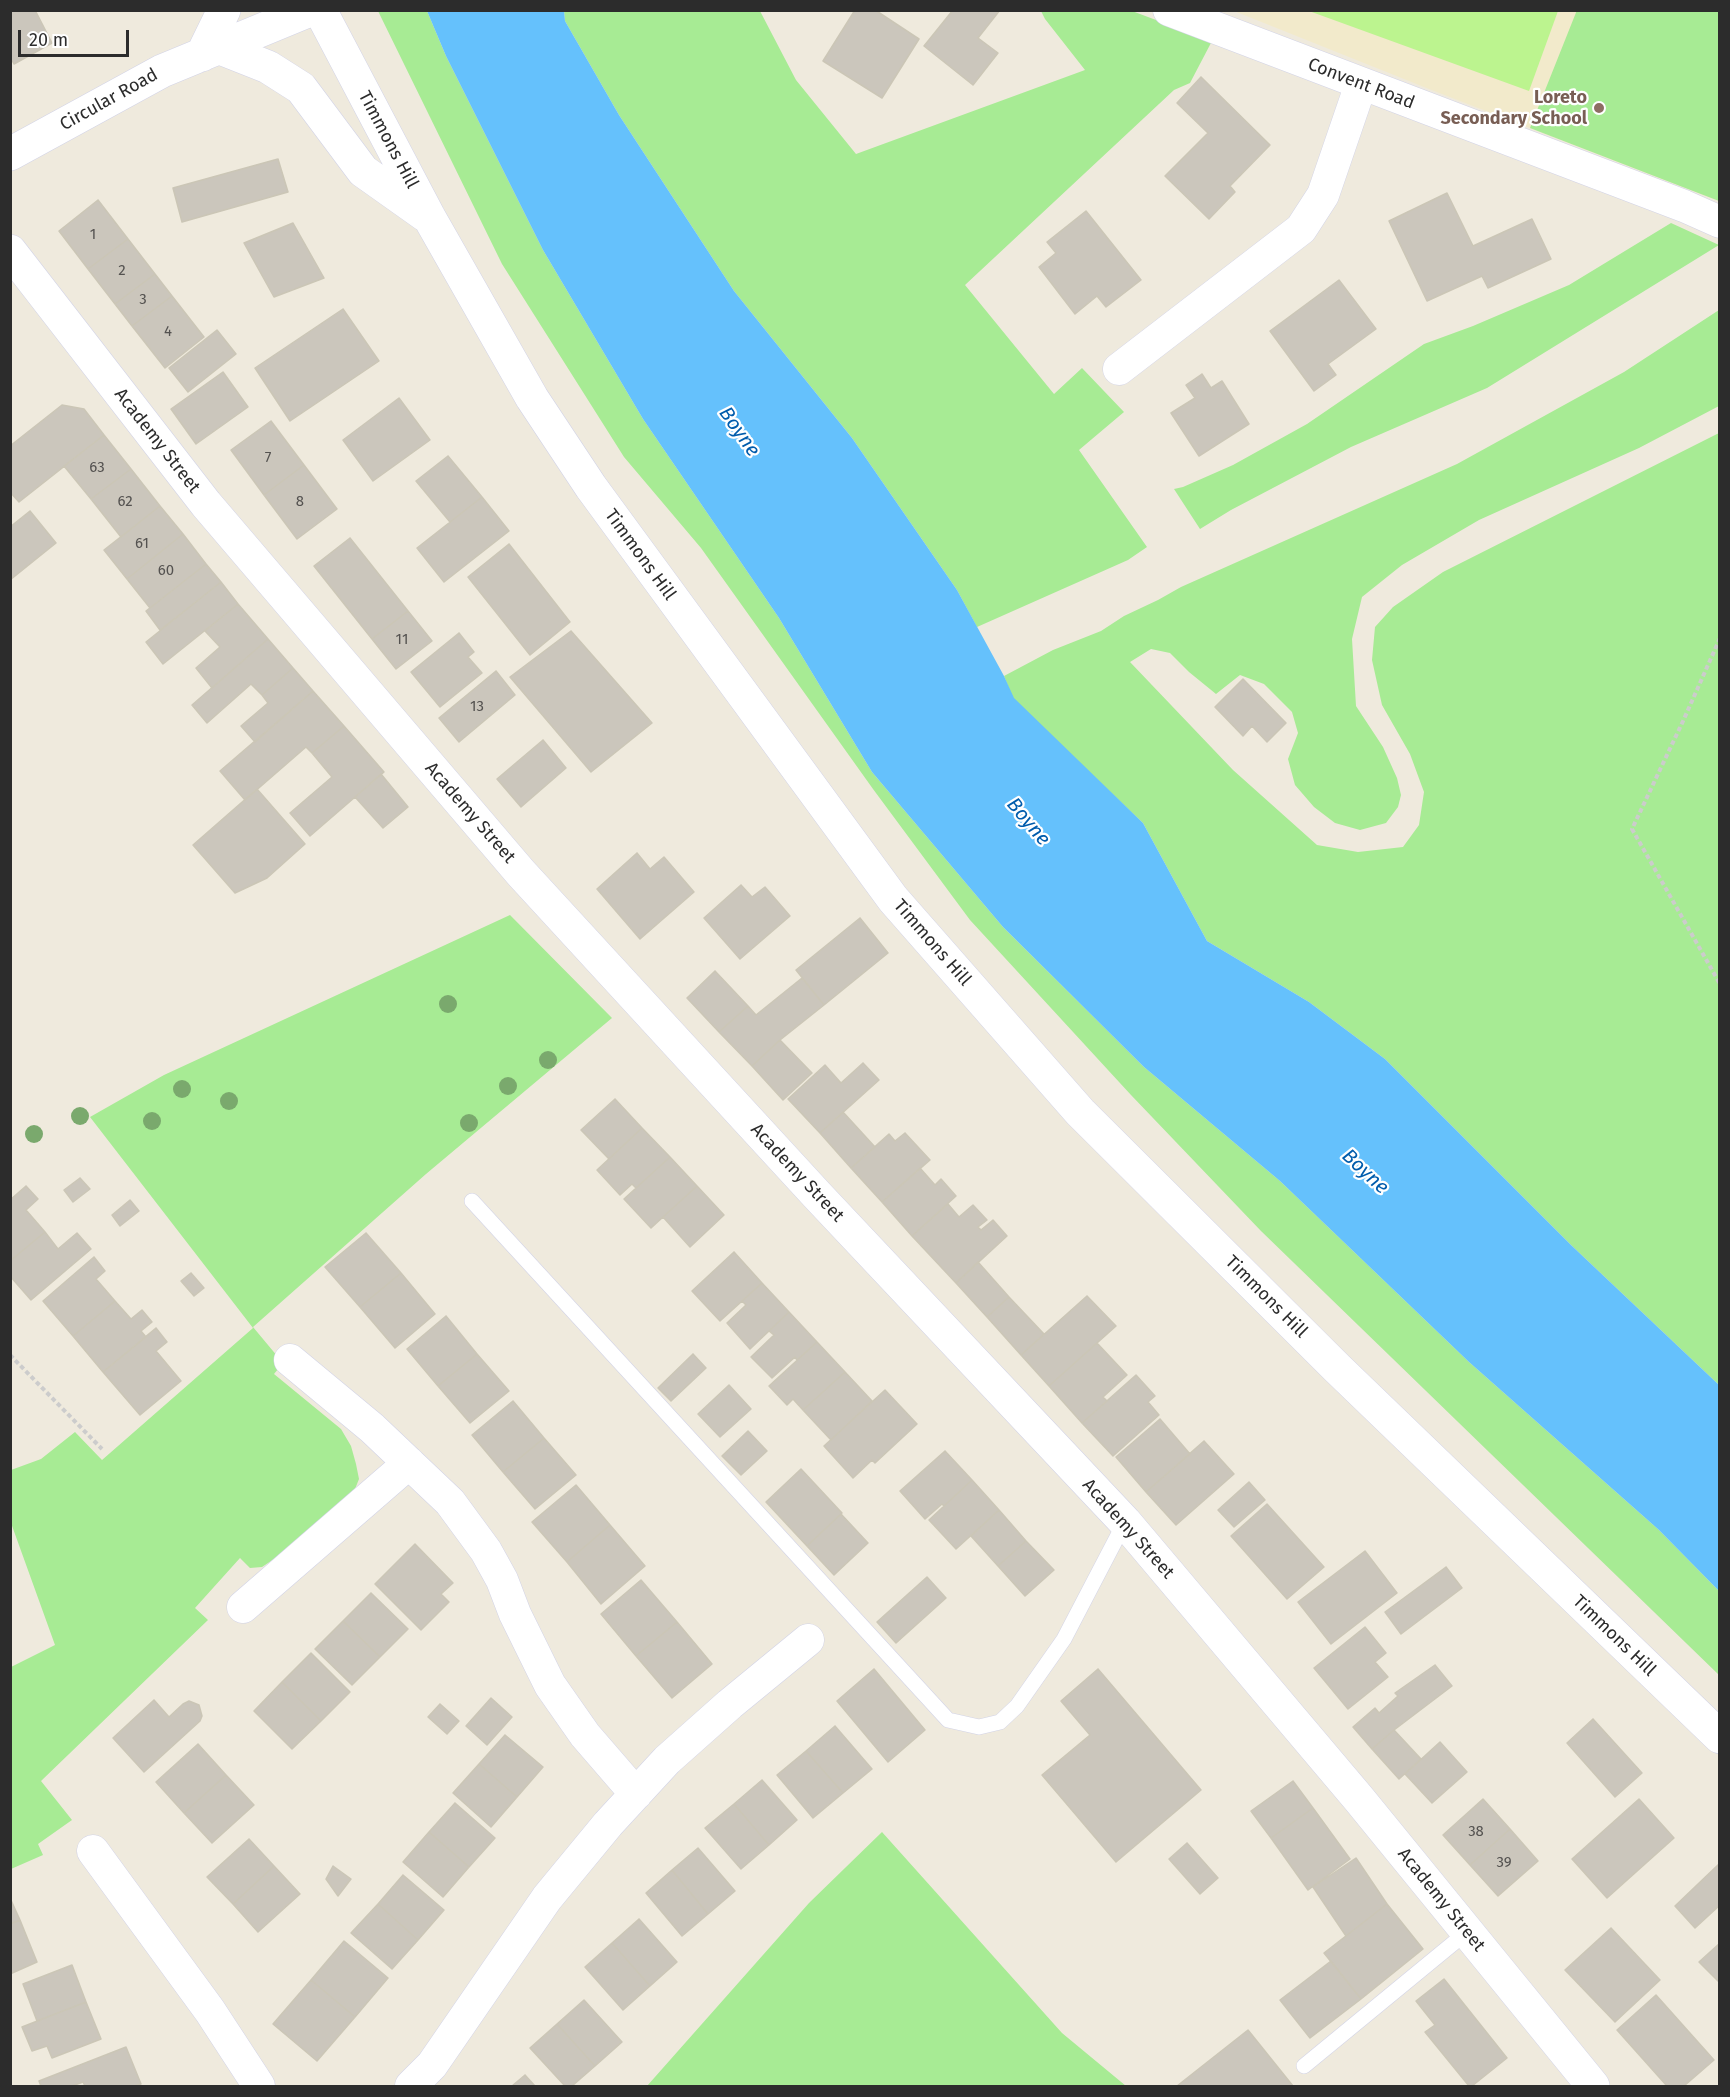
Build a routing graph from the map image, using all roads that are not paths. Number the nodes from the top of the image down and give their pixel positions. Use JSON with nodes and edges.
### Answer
{"nodes":[{"id":1,"x":224,"y":10,"type":"edge"},
{"id":2,"x":310,"y":10,"type":"edge"},
{"id":3,"x":320,"y":10,"type":"edge"},
{"id":4,"x":1169,"y":10,"type":"edge"},
{"id":5,"x":211,"y":51,"type":"junction"},
{"id":6,"x":1361,"y":84,"type":"junction"},
{"id":7,"x":10,"y":154,"type":"edge"},
{"id":8,"x":429,"y":218,"type":"junction"},
{"id":9,"x":1719,"y":222,"type":"edge"},
{"id":10,"x":10,"y":251,"type":"edge"},
{"id":11,"x":1119,"y":369,"type":"dead end"},
{"id":12,"x":472,"y":1201,"type":"dead end"},
{"id":13,"x":290,"y":1360,"type":"dead end"},
{"id":14,"x":409,"y":1463,"type":"junction"},
{"id":15,"x":1125,"y":1522,"type":"junction"},
{"id":16,"x":243,"y":1607,"type":"dead end"},
{"id":17,"x":808,"y":1640,"type":"dead end"},
{"id":18,"x":1719,"y":1737,"type":"edge"},
{"id":19,"x":636,"y":1794,"type":"junction"},
{"id":20,"x":93,"y":1851,"type":"dead end"},
{"id":21,"x":1467,"y":1932,"type":"junction"},
{"id":22,"x":1304,"y":2066,"type":"dead end"},
{"id":23,"x":259,"y":2086,"type":"edge"},
{"id":24,"x":411,"y":2086,"type":"edge"},
{"id":25,"x":1593,"y":2086,"type":"edge"}],
"edges":[{"from":1,"to":5,"type":"main road"},
{"from":2,"to":5,"type":"main road","name":"Circular Road"},
{"from":3,"to":8,"type":"main road","name":"Timmons Hill"},
{"from":4,"to":6,"type":"street","name":"Convent Road"},
{"from":5,"to":7,"type":"main road","name":"Circular Road"},
{"from":5,"to":8,"type":"main road"},
{"from":6,"to":9,"type":"street","name":"Convent Road"},
{"from":6,"to":11,"type":"street"},
{"from":8,"to":18,"type":"main road","name":"Timmons Hill"},
{"from":10,"to":15,"type":"main road","name":"Academy Street"},
{"from":12,"to":15,"type":"lane"},
{"from":13,"to":14,"type":"street"},
{"from":14,"to":16,"type":"street"},
{"from":14,"to":19,"type":"street"},
{"from":15,"to":21,"type":"main road","name":"Academy Street"},
{"from":17,"to":19,"type":"street"},
{"from":19,"to":24,"type":"street"},
{"from":20,"to":23,"type":"street"},
{"from":21,"to":22,"type":"lane"},
{"from":21,"to":25,"type":"main road","name":"Academy Street"}]}
